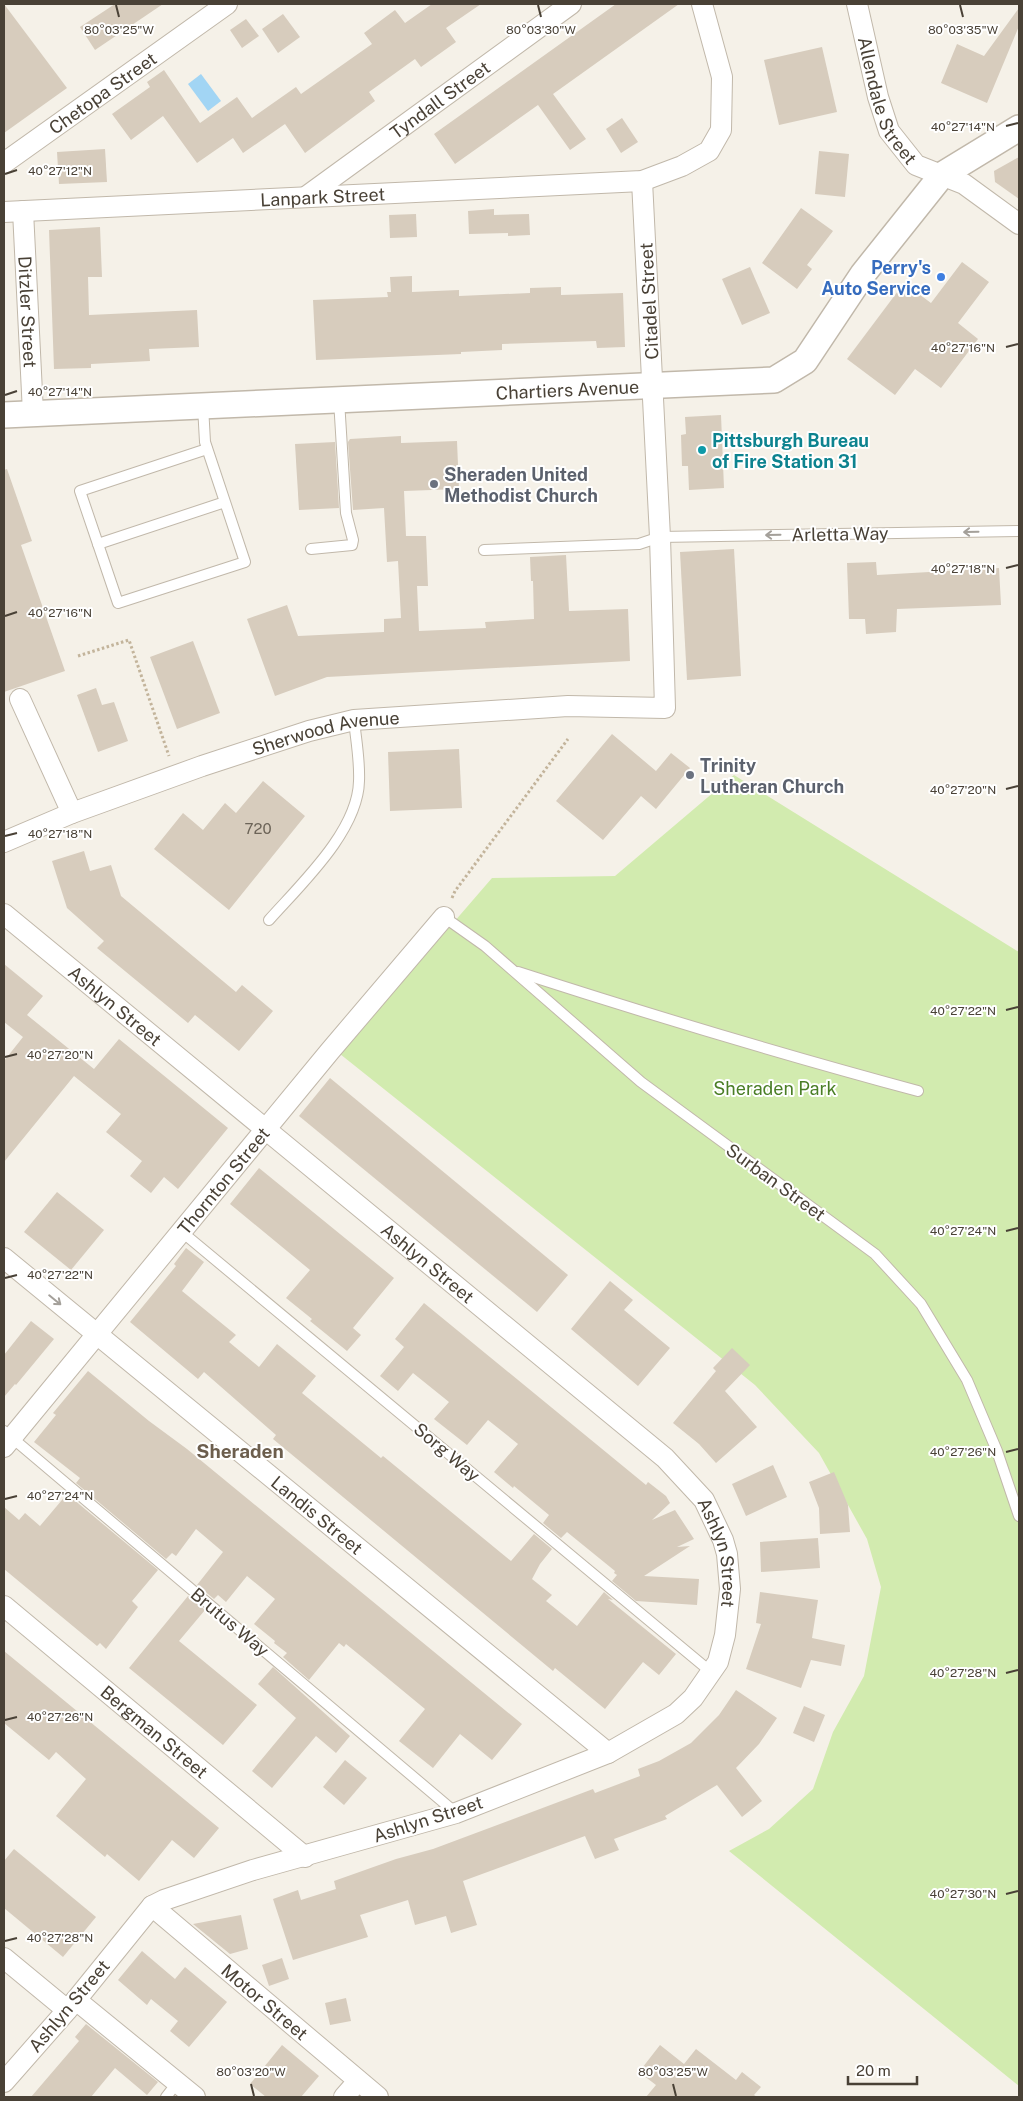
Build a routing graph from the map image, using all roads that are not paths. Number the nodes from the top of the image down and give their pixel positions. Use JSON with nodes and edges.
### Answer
{"nodes":[{"id":1,"x":227,"y":4,"type":"edge"},
{"id":2,"x":571,"y":4,"type":"edge"},
{"id":3,"x":702,"y":4,"type":"edge"},
{"id":4,"x":857,"y":4,"type":"edge"},
{"id":5,"x":1019,"y":128,"type":"edge"},
{"id":6,"x":4,"y":163,"type":"edge"},
{"id":7,"x":942,"y":175,"type":"junction"},
{"id":8,"x":642,"y":181,"type":"junction"},
{"id":9,"x":308,"y":196,"type":"junction"},
{"id":10,"x":14,"y":212,"type":"edge"},
{"id":11,"x":1019,"y":224,"type":"edge"},
{"id":12,"x":654,"y":385,"type":"junction"},
{"id":13,"x":339,"y":400,"type":"junction"},
{"id":14,"x":203,"y":406,"type":"junction"},
{"id":15,"x":33,"y":413,"type":"junction"},
{"id":16,"x":4,"y":415,"type":"edge"},
{"id":17,"x":207,"y":449,"type":"junction"},
{"id":18,"x":225,"y":502,"type":"junction"},
{"id":19,"x":1019,"y":531,"type":"edge"},
{"id":20,"x":660,"y":537,"type":"junction"},
{"id":21,"x":98,"y":544,"type":"junction"},
{"id":22,"x":311,"y":548,"type":"dead end"},
{"id":23,"x":484,"y":550,"type":"dead end"},
{"id":24,"x":20,"y":699,"type":"dead end"},
{"id":25,"x":665,"y":708,"type":"joint"},
{"id":26,"x":354,"y":720,"type":"junction"},
{"id":27,"x":72,"y":813,"type":"junction"},
{"id":28,"x":4,"y":842,"type":"edge"},
{"id":29,"x":4,"y":914,"type":"edge"},
{"id":30,"x":444,"y":917,"type":"joint"},
{"id":31,"x":270,"y":920,"type":"dead end"},
{"id":32,"x":513,"y":970,"type":"junction"},
{"id":33,"x":918,"y":1091,"type":"dead end"},
{"id":34,"x":265,"y":1130,"type":"junction"},
{"id":35,"x":182,"y":1232,"type":"junction"},
{"id":36,"x":4,"y":1258,"type":"edge"},
{"id":37,"x":97,"y":1335,"type":"junction"},
{"id":38,"x":6,"y":1438,"type":"edge"},
{"id":39,"x":1019,"y":1516,"type":"edge"},
{"id":40,"x":4,"y":1606,"type":"edge"},
{"id":41,"x":711,"y":1672,"type":"junction"},
{"id":42,"x":608,"y":1752,"type":"junction"},
{"id":43,"x":456,"y":1813,"type":"junction"},
{"id":44,"x":305,"y":1857,"type":"junction"},
{"id":45,"x":152,"y":1906,"type":"junction"},
{"id":46,"x":4,"y":1958,"type":"edge"},
{"id":47,"x":71,"y":2005,"type":"junction"},
{"id":48,"x":358,"y":2081,"type":"junction"},
{"id":49,"x":4,"y":2082,"type":"edge"},
{"id":50,"x":172,"y":2090,"type":"edge"},
{"id":51,"x":195,"y":2097,"type":"edge"},
{"id":52,"x":344,"y":2097,"type":"edge"},
{"id":53,"x":378,"y":2097,"type":"edge"}],
"edges":[{"from":1,"to":6,"type":"street","name":"Chetopa Street"},
{"from":2,"to":9,"type":"street","name":"Tyndall Street"},
{"from":3,"to":8,"type":"street"},
{"from":4,"to":7,"type":"street","name":"Allendale Street"},
{"from":5,"to":7,"type":"street","name":"Chartiers Avenue"},
{"from":7,"to":11,"type":"street","name":"Allendale Street"},
{"from":7,"to":12,"type":"street","name":"Chartiers Avenue"},
{"from":8,"to":9,"type":"street","name":"Lanpark Street"},
{"from":8,"to":12,"type":"street","name":"Citadel Street"},
{"from":9,"to":10,"type":"street","name":"Lanpark Street"},
{"from":10,"to":15,"type":"street","name":"Ditzler Street"},
{"from":12,"to":13,"type":"street","name":"Chartiers Avenue"},
{"from":12,"to":20,"type":"street","name":"Citadel Street"},
{"from":13,"to":14,"type":"street","name":"Chartiers Avenue"},
{"from":13,"to":22,"type":"lane"},
{"from":14,"to":15,"type":"street","name":"Chartiers Avenue"},
{"from":14,"to":17,"type":"lane"},
{"from":15,"to":16,"type":"street","name":"Chartiers Avenue"},
{"from":17,"to":18,"type":"lane"},
{"from":17,"to":21,"type":"lane"},
{"from":18,"to":21,"type":"lane"},
{"from":18,"to":21,"type":"lane"},
{"from":19,"to":20,"type":"lane","name":"Arletta Way","one_way":true},
{"from":20,"to":23,"type":"lane","name":"Arletta Way"},
{"from":20,"to":25,"type":"street","name":"Citadel Street"},
{"from":24,"to":27,"type":"street"},
{"from":25,"to":26,"type":"street","name":"Sherwood Avenue"},
{"from":26,"to":27,"type":"street","name":"Sherwood Avenue"},
{"from":26,"to":31,"type":"lane"},
{"from":27,"to":28,"type":"street","name":"Sherwood Avenue"},
{"from":29,"to":34,"type":"street","name":"Ashlyn Street"},
{"from":30,"to":32,"type":"lane","name":"Surban Street"},
{"from":30,"to":34,"type":"street","name":"Thornton Street"},
{"from":32,"to":33,"type":"lane"},
{"from":32,"to":39,"type":"lane","name":"Surban Street"},
{"from":34,"to":35,"type":"street","name":"Thornton Street"},
{"from":34,"to":41,"type":"street","name":"Ashlyn Street"},
{"from":35,"to":37,"type":"street","name":"Thornton Street"},
{"from":35,"to":41,"type":"lane","name":"Sorg Way"},
{"from":36,"to":37,"type":"street","name":"Landis Street","one_way":true},
{"from":37,"to":38,"type":"street","name":"Thornton Street"},
{"from":37,"to":42,"type":"street","name":"Landis Street"},
{"from":38,"to":43,"type":"lane","name":"Brutus Way"},
{"from":40,"to":44,"type":"street","name":"Bergman Street"},
{"from":41,"to":42,"type":"street","name":"Ashlyn Street"},
{"from":42,"to":43,"type":"street","name":"Ashlyn Street"},
{"from":43,"to":44,"type":"street","name":"Ashlyn Street"},
{"from":44,"to":45,"type":"street","name":"Ashlyn Street"},
{"from":45,"to":47,"type":"street","name":"Ashlyn Street"},
{"from":45,"to":48,"type":"street","name":"Motor Street"},
{"from":46,"to":47,"type":"street"},
{"from":47,"to":49,"type":"street","name":"Ashlyn Street"},
{"from":47,"to":50,"type":"street"},
{"from":48,"to":52,"type":"street"},
{"from":48,"to":53,"type":"street","name":"Motor Street"},
{"from":50,"to":51,"type":"street"}]}
